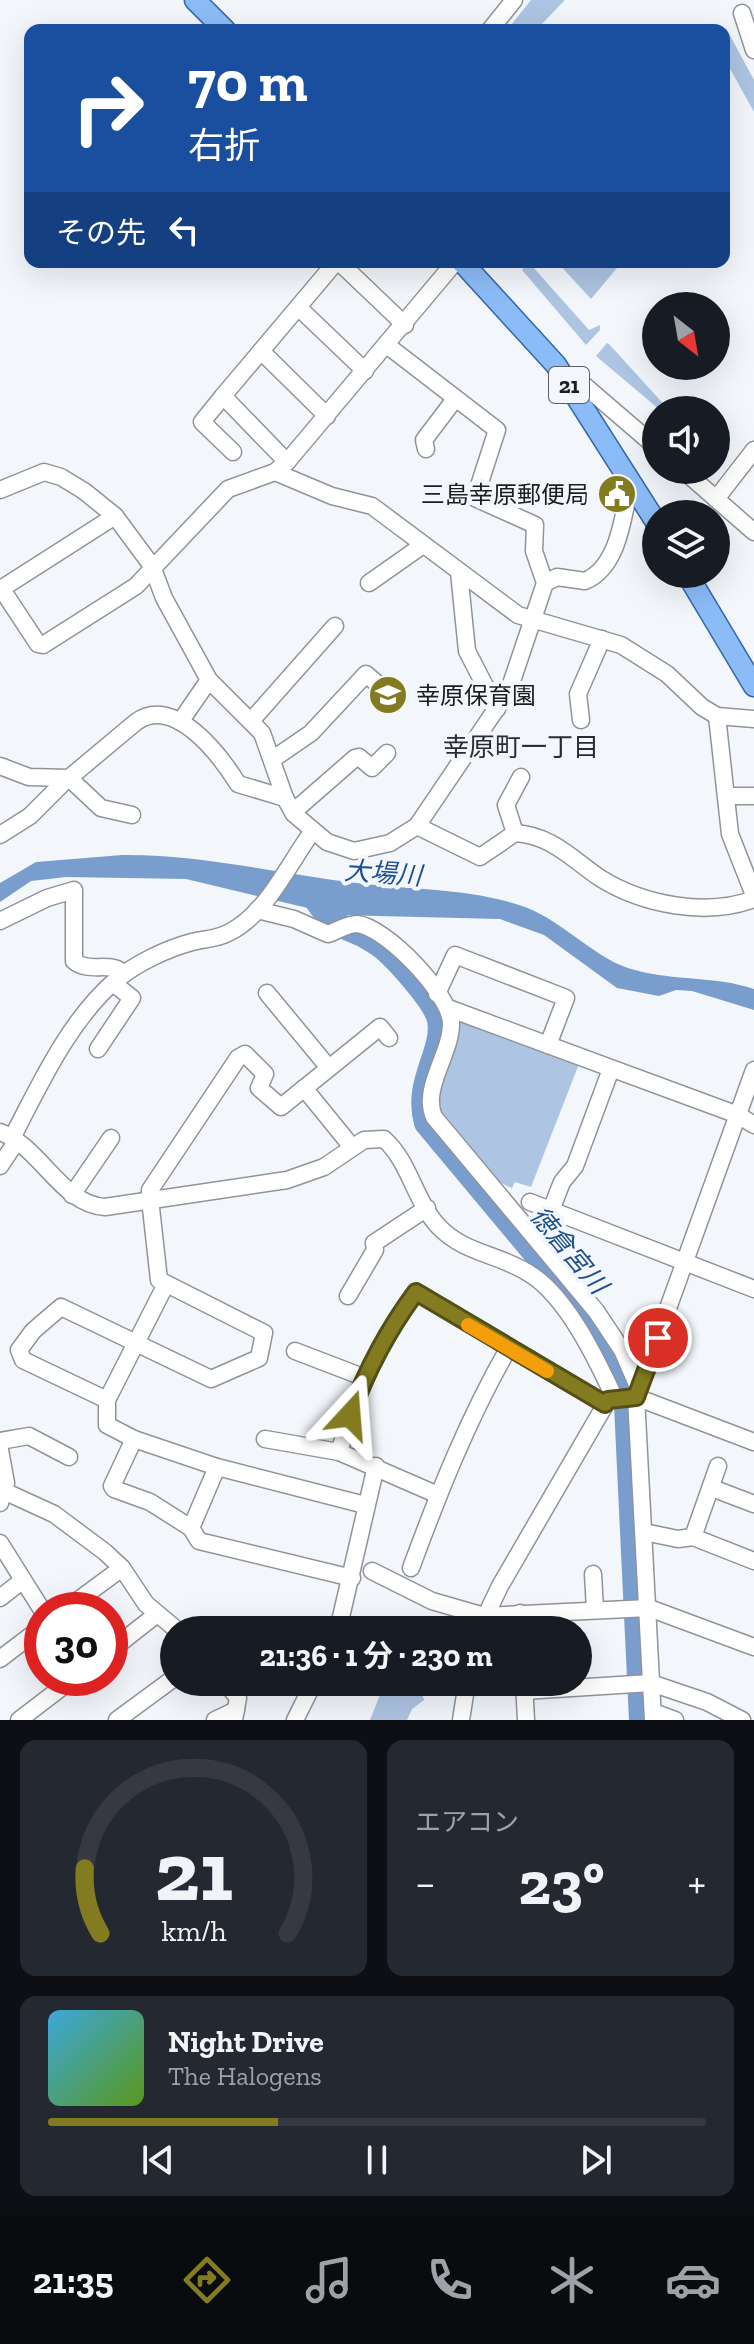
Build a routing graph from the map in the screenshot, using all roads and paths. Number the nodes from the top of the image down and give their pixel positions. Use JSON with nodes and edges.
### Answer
{"nodes":[{"id":1,"x":195,"y":0,"type":"edge"},
{"id":2,"x":514,"y":0,"type":"edge"},
{"id":3,"x":738,"y":6,"type":"edge"},
{"id":4,"x":219,"y":24,"type":"edge"},
{"id":5,"x":495,"y":24,"type":"edge"},
{"id":6,"x":754,"y":29,"type":"edge"},
{"id":7,"x":754,"y":50,"type":"edge"},
{"id":8,"x":333,"y":268,"type":"edge"},
{"id":9,"x":344,"y":268,"type":"edge"},
{"id":10,"x":450,"y":268,"type":"edge"},
{"id":11,"x":468,"y":268,"type":"edge"},
{"id":12,"x":298,"y":307,"type":"junction"},
{"id":13,"x":405,"y":325,"type":"junction"},
{"id":14,"x":388,"y":346,"type":"junction"},
{"id":15,"x":261,"y":351,"type":"junction"},
{"id":16,"x":365,"y":371,"type":"junction"},
{"id":17,"x":566,"y":381,"type":"junction"},
{"id":18,"x":223,"y":396,"type":"junction"},
{"id":19,"x":455,"y":399,"type":"junction"},
{"id":20,"x":327,"y":416,"type":"junction"},
{"id":21,"x":642,"y":435,"type":"edge"},
{"id":22,"x":426,"y":449,"type":"dead end"},
{"id":23,"x":754,"y":450,"type":"edge"},
{"id":24,"x":233,"y":452,"type":"dead end"},
{"id":25,"x":281,"y":467,"type":"junction"},
{"id":26,"x":631,"y":481,"type":"junction"},
{"id":27,"x":699,"y":484,"type":"edge"},
{"id":28,"x":0,"y":490,"type":"edge"},
{"id":29,"x":716,"y":499,"type":"junction"},
{"id":30,"x":643,"y":500,"type":"edge"},
{"id":31,"x":115,"y":516,"type":"junction"},
{"id":32,"x":754,"y":532,"type":"edge"},
{"id":33,"x":423,"y":545,"type":"junction"},
{"id":34,"x":152,"y":566,"type":"junction"},
{"id":35,"x":459,"y":572,"type":"junction"},
{"id":36,"x":369,"y":583,"type":"dead end"},
{"id":37,"x":545,"y":583,"type":"junction"},
{"id":38,"x":695,"y":588,"type":"edge"},
{"id":39,"x":531,"y":621,"type":"junction"},
{"id":40,"x":335,"y":626,"type":"dead end"},
{"id":41,"x":602,"y":639,"type":"junction"},
{"id":42,"x":209,"y":680,"type":"junction"},
{"id":43,"x":754,"y":686,"type":"edge"},
{"id":44,"x":388,"y":693,"type":"dead end"},
{"id":45,"x":497,"y":709,"type":"junction"},
{"id":46,"x":717,"y":716,"type":"junction"},
{"id":47,"x":754,"y":719,"type":"edge"},
{"id":48,"x":581,"y":720,"type":"dead end"},
{"id":49,"x":251,"y":721,"type":"junction"},
{"id":50,"x":180,"y":722,"type":"junction"},
{"id":51,"x":387,"y":753,"type":"dead end"},
{"id":52,"x":273,"y":759,"type":"junction"},
{"id":53,"x":0,"y":766,"type":"edge"},
{"id":54,"x":521,"y":777,"type":"dead end"},
{"id":55,"x":68,"y":778,"type":"junction"},
{"id":56,"x":727,"y":796,"type":"junction"},
{"id":57,"x":754,"y":796,"type":"edge"},
{"id":58,"x":289,"y":805,"type":"junction"},
{"id":59,"x":132,"y":815,"type":"dead end"},
{"id":60,"x":417,"y":826,"type":"junction"},
{"id":61,"x":312,"y":832,"type":"junction"},
{"id":62,"x":515,"y":833,"type":"junction"},
{"id":63,"x":0,"y":835,"type":"edge"},
{"id":64,"x":754,"y":894,"type":"edge"},
{"id":65,"x":259,"y":908,"type":"junction"},
{"id":66,"x":0,"y":921,"type":"edge"},
{"id":67,"x":119,"y":978,"type":"junction"},
{"id":68,"x":267,"y":993,"type":"dead end"},
{"id":69,"x":437,"y":994,"type":"junction"},
{"id":70,"x":448,"y":1008,"type":"junction"},
{"id":71,"x":389,"y":1038,"type":"dead end"},
{"id":72,"x":548,"y":1045,"type":"junction"},
{"id":73,"x":98,"y":1049,"type":"dead end"},
{"id":74,"x":329,"y":1068,"type":"junction"},
{"id":75,"x":611,"y":1069,"type":"junction"},
{"id":76,"x":754,"y":1070,"type":"edge"},
{"id":77,"x":304,"y":1088,"type":"junction"},
{"id":78,"x":738,"y":1115,"type":"junction"},
{"id":79,"x":754,"y":1125,"type":"edge"},
{"id":80,"x":9,"y":1137,"type":"edge"},
{"id":81,"x":111,"y":1138,"type":"dead end"},
{"id":82,"x":352,"y":1147,"type":"junction"},
{"id":83,"x":0,"y":1166,"type":"edge"},
{"id":84,"x":72,"y":1195,"type":"junction"},
{"id":85,"x":150,"y":1199,"type":"junction"},
{"id":86,"x":530,"y":1202,"type":"dead end"},
{"id":87,"x":427,"y":1208,"type":"junction"},
{"id":88,"x":551,"y":1210,"type":"junction"},
{"id":89,"x":685,"y":1262,"type":"junction"},
{"id":90,"x":165,"y":1286,"type":"junction"},
{"id":91,"x":754,"y":1289,"type":"edge"},
{"id":92,"x":348,"y":1296,"type":"dead end"},
{"id":93,"x":138,"y":1342,"type":"junction"},
{"id":94,"x":508,"y":1349,"type":"junction"},
{"id":95,"x":295,"y":1351,"type":"dead end"},
{"id":96,"x":363,"y":1377,"type":"junction"},
{"id":97,"x":638,"y":1393,"type":"junction"},
{"id":98,"x":107,"y":1400,"type":"junction"},
{"id":99,"x":610,"y":1402,"type":"junction"},
{"id":100,"x":134,"y":1439,"type":"junction"},
{"id":101,"x":265,"y":1439,"type":"dead end"},
{"id":102,"x":0,"y":1441,"type":"edge"},
{"id":103,"x":754,"y":1442,"type":"edge"},
{"id":104,"x":0,"y":1450,"type":"edge"},
{"id":105,"x":339,"y":1452,"type":"junction"},
{"id":106,"x":69,"y":1457,"type":"dead end"},
{"id":107,"x":376,"y":1466,"type":"junction"},
{"id":108,"x":718,"y":1466,"type":"dead end"},
{"id":109,"x":217,"y":1467,"type":"junction"},
{"id":110,"x":712,"y":1488,"type":"junction"},
{"id":111,"x":438,"y":1495,"type":"junction"},
{"id":112,"x":3,"y":1498,"type":"edge"},
{"id":113,"x":754,"y":1504,"type":"edge"},
{"id":114,"x":365,"y":1505,"type":"junction"},
{"id":115,"x":191,"y":1528,"type":"junction"},
{"id":116,"x":644,"y":1532,"type":"junction"},
{"id":117,"x":693,"y":1537,"type":"junction"},
{"id":118,"x":0,"y":1543,"type":"edge"},
{"id":119,"x":754,"y":1561,"type":"edge"},
{"id":120,"x":122,"y":1568,"type":"junction"},
{"id":121,"x":411,"y":1568,"type":"dead end"},
{"id":122,"x":372,"y":1571,"type":"dead end"},
{"id":123,"x":593,"y":1574,"type":"dead end"},
{"id":124,"x":352,"y":1578,"type":"junction"},
{"id":125,"x":23,"y":1580,"type":"junction"},
{"id":126,"x":31,"y":1592,"type":"edge"},
{"id":127,"x":89,"y":1592,"type":"edge"},
{"id":128,"x":0,"y":1598,"type":"edge"},
{"id":129,"x":649,"y":1608,"type":"junction"},
{"id":130,"x":595,"y":1610,"type":"junction"},
{"id":131,"x":520,"y":1613,"type":"junction"},
{"id":132,"x":157,"y":1614,"type":"junction"},
{"id":133,"x":160,"y":1616,"type":"edge"},
{"id":134,"x":342,"y":1616,"type":"edge"},
{"id":135,"x":466,"y":1616,"type":"edge"},
{"id":136,"x":486,"y":1616,"type":"edge"},
{"id":137,"x":509,"y":1616,"type":"edge"},
{"id":138,"x":520,"y":1616,"type":"edge"},
{"id":139,"x":128,"y":1637,"type":"edge"},
{"id":140,"x":24,"y":1641,"type":"edge"},
{"id":141,"x":754,"y":1647,"type":"edge"},
{"id":142,"x":0,"y":1659,"type":"edge"},
{"id":143,"x":651,"y":1683,"type":"junction"},
{"id":144,"x":592,"y":1684,"type":"edge"},
{"id":145,"x":160,"y":1688,"type":"edge"},
{"id":146,"x":50,"y":1696,"type":"edge"},
{"id":147,"x":307,"y":1696,"type":"edge"},
{"id":148,"x":465,"y":1696,"type":"edge"},
{"id":149,"x":525,"y":1696,"type":"edge"},
{"id":150,"x":235,"y":1715,"type":"edge"},
{"id":151,"x":653,"y":1716,"type":"edge"},
{"id":152,"x":19,"y":1720,"type":"edge"},
{"id":153,"x":117,"y":1720,"type":"edge"},
{"id":154,"x":215,"y":1720,"type":"edge"},
{"id":155,"x":295,"y":1720,"type":"edge"},
{"id":156,"x":461,"y":1720,"type":"edge"},
{"id":157,"x":526,"y":1720,"type":"edge"},
{"id":158,"x":675,"y":1720,"type":"edge"},
{"id":159,"x":742,"y":1720,"type":"edge"}],
"edges":[{"from":1,"to":4,"type":"main road"},
{"from":2,"to":5,"type":"street"},
{"from":3,"to":6,"type":"street"},
{"from":3,"to":7,"type":"street"},
{"from":8,"to":12,"type":"street"},
{"from":9,"to":13,"type":"street"},
{"from":10,"to":13,"type":"street"},
{"from":11,"to":17,"type":"main road","number":"21"},
{"from":12,"to":15,"type":"street"},
{"from":12,"to":16,"type":"street"},
{"from":13,"to":14,"type":"street"},
{"from":14,"to":16,"type":"street"},
{"from":14,"to":19,"type":"street"},
{"from":15,"to":18,"type":"street"},
{"from":15,"to":20,"type":"street"},
{"from":16,"to":20,"type":"street"},
{"from":17,"to":21,"type":"street"},
{"from":17,"to":26,"type":"main road","number":"21"},
{"from":18,"to":24,"type":"street"},
{"from":18,"to":25,"type":"street"},
{"from":19,"to":22,"type":"street"},
{"from":19,"to":37,"type":"street"},
{"from":20,"to":25,"type":"street"},
{"from":23,"to":29,"type":"street"},
{"from":25,"to":33,"type":"street"},
{"from":25,"to":34,"type":"street"},
{"from":26,"to":30,"type":"main road","number":"21"},
{"from":26,"to":37,"type":"street"},
{"from":27,"to":29,"type":"street"},
{"from":28,"to":31,"type":"street"},
{"from":29,"to":32,"type":"street"},
{"from":31,"to":34,"type":"street"},
{"from":31,"to":34,"type":"street"},
{"from":33,"to":35,"type":"street"},
{"from":33,"to":36,"type":"street"},
{"from":34,"to":42,"type":"street"},
{"from":35,"to":39,"type":"street"},
{"from":35,"to":45,"type":"street"},
{"from":37,"to":39,"type":"street"},
{"from":38,"to":43,"type":"main road"},
{"from":39,"to":41,"type":"street"},
{"from":39,"to":45,"type":"street"},
{"from":40,"to":49,"type":"street"},
{"from":41,"to":46,"type":"street"},
{"from":41,"to":48,"type":"street"},
{"from":42,"to":49,"type":"street"},
{"from":42,"to":50,"type":"street"},
{"from":44,"to":52,"type":"street"},
{"from":45,"to":60,"type":"street"},
{"from":46,"to":47,"type":"street"},
{"from":46,"to":56,"type":"street"},
{"from":49,"to":52,"type":"street"},
{"from":50,"to":55,"type":"street"},
{"from":50,"to":58,"type":"street"},
{"from":51,"to":58,"type":"street"},
{"from":52,"to":58,"type":"street"},
{"from":53,"to":55,"type":"street"},
{"from":54,"to":62,"type":"street"},
{"from":55,"to":59,"type":"street"},
{"from":55,"to":63,"type":"street"},
{"from":56,"to":57,"type":"street"},
{"from":56,"to":64,"type":"street"},
{"from":58,"to":61,"type":"street"},
{"from":60,"to":61,"type":"street"},
{"from":60,"to":62,"type":"street"},
{"from":61,"to":65,"type":"street"},
{"from":62,"to":64,"type":"street"},
{"from":65,"to":67,"type":"street"},
{"from":65,"to":69,"type":"street"},
{"from":66,"to":67,"type":"street"},
{"from":67,"to":73,"type":"street"},
{"from":67,"to":80,"type":"street"},
{"from":68,"to":74,"type":"street"},
{"from":69,"to":70,"type":"street"},
{"from":69,"to":72,"type":"street"},
{"from":70,"to":72,"type":"street"},
{"from":70,"to":97,"type":"street"},
{"from":71,"to":74,"type":"street"},
{"from":72,"to":75,"type":"street"},
{"from":74,"to":77,"type":"street"},
{"from":75,"to":78,"type":"street"},
{"from":75,"to":88,"type":"street"},
{"from":76,"to":78,"type":"street"},
{"from":77,"to":82,"type":"street"},
{"from":77,"to":85,"type":"street"},
{"from":78,"to":79,"type":"street"},
{"from":78,"to":89,"type":"street"},
{"from":80,"to":83,"type":"street"},
{"from":80,"to":84,"type":"street"},
{"from":81,"to":84,"type":"street"},
{"from":82,"to":85,"type":"street"},
{"from":82,"to":87,"type":"street"},
{"from":84,"to":85,"type":"street"},
{"from":85,"to":90,"type":"street"},
{"from":86,"to":88,"type":"street"},
{"from":87,"to":92,"type":"street"},
{"from":87,"to":99,"type":"street"},
{"from":88,"to":89,"type":"street"},
{"from":89,"to":91,"type":"street"},
{"from":89,"to":97,"type":"street"},
{"from":90,"to":93,"type":"street"},
{"from":90,"to":93,"type":"street"},
{"from":93,"to":98,"type":"street"},
{"from":93,"to":98,"type":"street"},
{"from":94,"to":96,"type":"street"},
{"from":94,"to":99,"type":"street"},
{"from":94,"to":111,"type":"street"},
{"from":95,"to":96,"type":"street"},
{"from":96,"to":105,"type":"street"},
{"from":97,"to":99,"type":"street"},
{"from":97,"to":103,"type":"street"},
{"from":97,"to":116,"type":"street"},
{"from":98,"to":100,"type":"street"},
{"from":99,"to":136,"type":"street"},
{"from":100,"to":109,"type":"street"},
{"from":100,"to":115,"type":"street"},
{"from":101,"to":105,"type":"street"},
{"from":102,"to":106,"type":"street"},
{"from":104,"to":112,"type":"street"},
{"from":105,"to":107,"type":"street"},
{"from":107,"to":111,"type":"street"},
{"from":107,"to":114,"type":"street"},
{"from":108,"to":110,"type":"street"},
{"from":109,"to":114,"type":"street"},
{"from":109,"to":115,"type":"street"},
{"from":110,"to":113,"type":"street"},
{"from":110,"to":117,"type":"street"},
{"from":111,"to":121,"type":"street"},
{"from":112,"to":120,"type":"street"},
{"from":114,"to":124,"type":"street"},
{"from":115,"to":124,"type":"street"},
{"from":116,"to":117,"type":"street"},
{"from":116,"to":129,"type":"street"},
{"from":117,"to":119,"type":"street"},
{"from":118,"to":125,"type":"street"},
{"from":120,"to":127,"type":"street"},
{"from":120,"to":132,"type":"street"},
{"from":122,"to":135,"type":"street"},
{"from":123,"to":130,"type":"street"},
{"from":124,"to":134,"type":"street"},
{"from":125,"to":126,"type":"street"},
{"from":125,"to":128,"type":"street"},
{"from":129,"to":130,"type":"street"},
{"from":129,"to":141,"type":"street"},
{"from":129,"to":143,"type":"street"},
{"from":130,"to":131,"type":"street"},
{"from":131,"to":137,"type":"street"},
{"from":131,"to":138,"type":"street"},
{"from":132,"to":133,"type":"street"},
{"from":132,"to":139,"type":"street"},
{"from":140,"to":142,"type":"street"},
{"from":143,"to":144,"type":"street"},
{"from":143,"to":151,"type":"street"},
{"from":143,"to":159,"type":"street"},
{"from":145,"to":153,"type":"street"},
{"from":146,"to":152,"type":"street"},
{"from":147,"to":155,"type":"street"},
{"from":148,"to":156,"type":"street"},
{"from":149,"to":157,"type":"street"},
{"from":150,"to":154,"type":"street"},
{"from":151,"to":158,"type":"street"}]}
